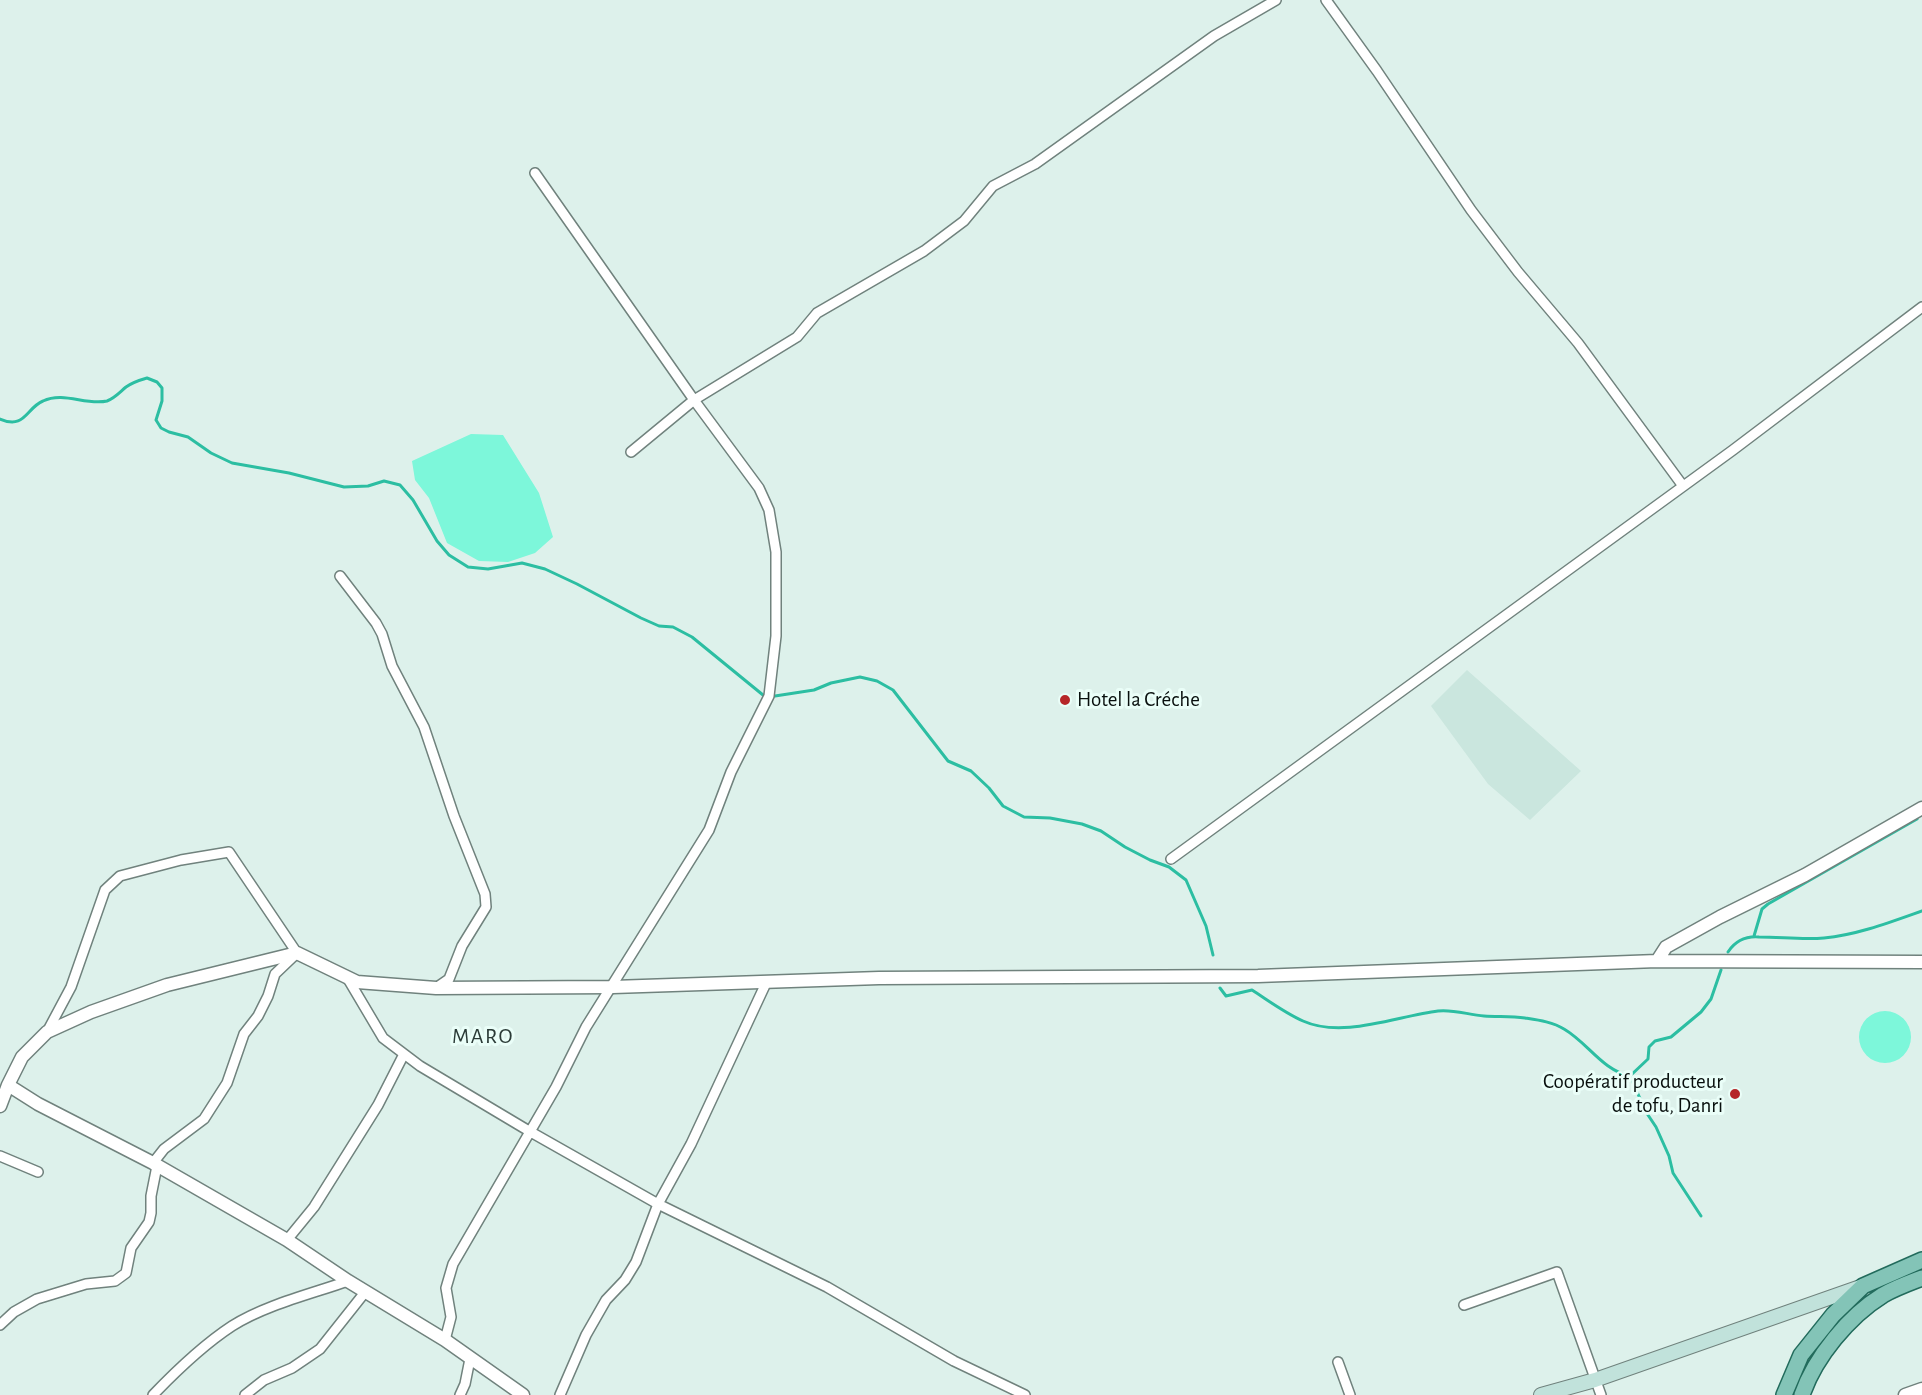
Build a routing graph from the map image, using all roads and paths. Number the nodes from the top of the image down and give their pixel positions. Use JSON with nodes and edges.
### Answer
{"nodes":[{"id":1,"x":1276,"y":0,"type":"edge"},
{"id":2,"x":1326,"y":0,"type":"edge"},
{"id":3,"x":535,"y":173,"type":"dead end"},
{"id":4,"x":1922,"y":307,"type":"edge"},
{"id":5,"x":694,"y":400,"type":"junction"},
{"id":6,"x":631,"y":452,"type":"dead end"},
{"id":7,"x":1683,"y":486,"type":"junction"},
{"id":8,"x":340,"y":576,"type":"dead end"},
{"id":9,"x":1922,"y":808,"type":"edge"},
{"id":10,"x":1171,"y":859,"type":"dead end"},
{"id":11,"x":297,"y":953,"type":"junction"},
{"id":12,"x":1657,"y":961,"type":"junction"},
{"id":13,"x":1922,"y":962,"type":"edge"},
{"id":14,"x":348,"y":979,"type":"junction"},
{"id":15,"x":767,"y":981,"type":"junction"},
{"id":16,"x":613,"y":987,"type":"junction"},
{"id":17,"x":436,"y":988,"type":"junction"},
{"id":18,"x":47,"y":1032,"type":"junction"},
{"id":19,"x":404,"y":1054,"type":"junction"},
{"id":20,"x":8,"y":1085,"type":"junction"},
{"id":21,"x":0,"y":1106,"type":"edge"},
{"id":22,"x":530,"y":1131,"type":"junction"},
{"id":23,"x":0,"y":1156,"type":"edge"},
{"id":24,"x":155,"y":1165,"type":"junction"},
{"id":25,"x":38,"y":1172,"type":"dead end"},
{"id":26,"x":658,"y":1204,"type":"junction"},
{"id":27,"x":287,"y":1240,"type":"junction"},
{"id":28,"x":1922,"y":1260,"type":"edge"},
{"id":29,"x":1922,"y":1278,"type":"edge"},
{"id":30,"x":348,"y":1281,"type":"junction"},
{"id":31,"x":1863,"y":1286,"type":"junction"},
{"id":32,"x":366,"y":1291,"type":"junction"},
{"id":33,"x":1464,"y":1305,"type":"dead end"},
{"id":34,"x":0,"y":1326,"type":"edge"},
{"id":35,"x":445,"y":1340,"type":"junction"},
{"id":36,"x":470,"y":1359,"type":"junction"},
{"id":37,"x":1338,"y":1362,"type":"dead end"},
{"id":38,"x":1595,"y":1380,"type":"junction"},
{"id":39,"x":1922,"y":1389,"type":"edge"},
{"id":40,"x":153,"y":1395,"type":"edge"},
{"id":41,"x":244,"y":1395,"type":"edge"},
{"id":42,"x":460,"y":1395,"type":"edge"},
{"id":43,"x":523,"y":1395,"type":"edge"},
{"id":44,"x":560,"y":1395,"type":"edge"},
{"id":45,"x":1025,"y":1395,"type":"edge"},
{"id":46,"x":1350,"y":1395,"type":"edge"},
{"id":47,"x":1541,"y":1395,"type":"edge"},
{"id":48,"x":1601,"y":1395,"type":"edge"},
{"id":49,"x":1784,"y":1395,"type":"edge"},
{"id":50,"x":1802,"y":1395,"type":"edge"},
{"id":51,"x":1905,"y":1395,"type":"edge"}],
"edges":[{"from":1,"to":5,"type":"street"},
{"from":2,"to":7,"type":"street"},
{"from":3,"to":5,"type":"street"},
{"from":4,"to":7,"type":"street"},
{"from":5,"to":6,"type":"street"},
{"from":5,"to":16,"type":"street"},
{"from":7,"to":10,"type":"street"},
{"from":8,"to":17,"type":"street"},
{"from":9,"to":12,"type":"street"},
{"from":11,"to":14,"type":"street"},
{"from":11,"to":18,"type":"street"},
{"from":11,"to":18,"type":"street"},
{"from":11,"to":24,"type":"street"},
{"from":12,"to":13,"type":"street"},
{"from":12,"to":15,"type":"street"},
{"from":14,"to":17,"type":"street"},
{"from":14,"to":19,"type":"street"},
{"from":15,"to":16,"type":"street"},
{"from":15,"to":26,"type":"street"},
{"from":16,"to":17,"type":"street"},
{"from":16,"to":22,"type":"street"},
{"from":18,"to":20,"type":"street"},
{"from":19,"to":22,"type":"street"},
{"from":19,"to":27,"type":"street"},
{"from":20,"to":21,"type":"street"},
{"from":20,"to":24,"type":"street"},
{"from":22,"to":26,"type":"street"},
{"from":22,"to":35,"type":"street"},
{"from":23,"to":25,"type":"street"},
{"from":24,"to":27,"type":"street"},
{"from":24,"to":34,"type":"street"},
{"from":26,"to":44,"type":"street"},
{"from":26,"to":45,"type":"street"},
{"from":27,"to":30,"type":"street"},
{"from":28,"to":31,"type":"main road"},
{"from":29,"to":50,"type":"main road"},
{"from":30,"to":32,"type":"street"},
{"from":30,"to":40,"type":"street"},
{"from":31,"to":38,"type":"main road"},
{"from":31,"to":49,"type":"main road"},
{"from":32,"to":35,"type":"street"},
{"from":32,"to":41,"type":"street"},
{"from":33,"to":38,"type":"street"},
{"from":35,"to":36,"type":"street"},
{"from":36,"to":42,"type":"street"},
{"from":36,"to":43,"type":"street"},
{"from":37,"to":46,"type":"street"},
{"from":38,"to":47,"type":"main road"},
{"from":38,"to":48,"type":"street"},
{"from":39,"to":51,"type":"street"}]}
